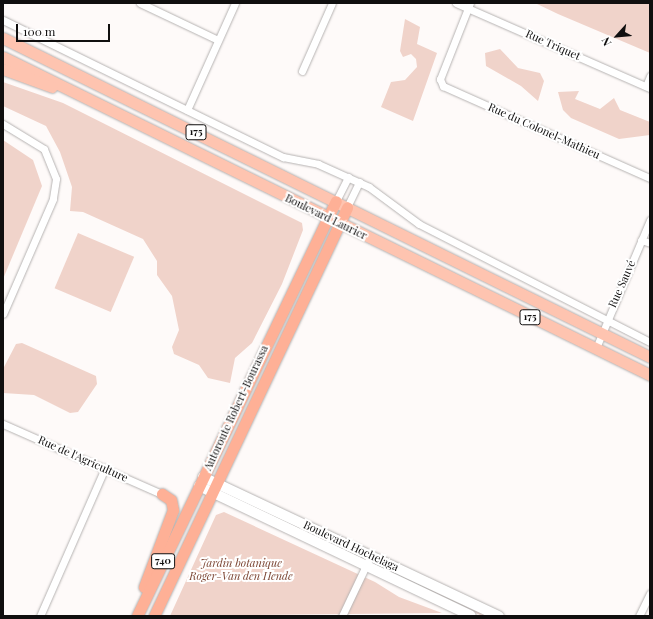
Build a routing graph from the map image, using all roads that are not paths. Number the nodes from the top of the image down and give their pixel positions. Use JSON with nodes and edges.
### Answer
{"nodes":[{"id":1,"x":140,"y":3,"type":"edge"},
{"id":2,"x":235,"y":3,"type":"edge"},
{"id":3,"x":332,"y":3,"type":"edge"},
{"id":4,"x":456,"y":3,"type":"edge"},
{"id":5,"x":149,"y":5,"type":"edge"},
{"id":6,"x":469,"y":6,"type":"edge"},
{"id":7,"x":3,"y":20,"type":"edge"},
{"id":8,"x":3,"y":38,"type":"edge"},
{"id":9,"x":218,"y":40,"type":"junction"},
{"id":10,"x":3,"y":56,"type":"edge"},
{"id":11,"x":3,"y":69,"type":"edge"},
{"id":12,"x":302,"y":71,"type":"dead end"},
{"id":13,"x":650,"y":76,"type":"edge"},
{"id":14,"x":648,"y":87,"type":"edge"},
{"id":15,"x":87,"y":99,"type":"junction"},
{"id":16,"x":187,"y":110,"type":"junction"},
{"id":17,"x":3,"y":124,"type":"edge"},
{"id":18,"x":348,"y":177,"type":"junction"},
{"id":19,"x":650,"y":178,"type":"edge"},
{"id":20,"x":359,"y":182,"type":"junction"},
{"id":21,"x":336,"y":201,"type":"junction"},
{"id":22,"x":347,"y":207,"type":"junction"},
{"id":23,"x":327,"y":217,"type":"junction"},
{"id":24,"x":650,"y":220,"type":"edge"},
{"id":25,"x":339,"y":223,"type":"junction"},
{"id":26,"x":641,"y":240,"type":"junction"},
{"id":27,"x":650,"y":243,"type":"edge"},
{"id":28,"x":3,"y":314,"type":"edge"},
{"id":29,"x":607,"y":319,"type":"junction"},
{"id":30,"x":603,"y":334,"type":"junction"},
{"id":31,"x":650,"y":342,"type":"edge"},
{"id":32,"x":596,"y":348,"type":"junction"},
{"id":33,"x":650,"y":357,"type":"edge"},
{"id":34,"x":650,"y":375,"type":"edge"},
{"id":35,"x":3,"y":424,"type":"edge"},
{"id":36,"x":105,"y":468,"type":"junction"},
{"id":37,"x":201,"y":482,"type":"junction"},
{"id":38,"x":215,"y":488,"type":"junction"},
{"id":39,"x":162,"y":494,"type":"joint"},
{"id":40,"x":371,"y":555,"type":"junction"},
{"id":41,"x":366,"y":566,"type":"junction"},
{"id":42,"x":650,"y":593,"type":"edge"},
{"id":43,"x":40,"y":616,"type":"edge"},
{"id":44,"x":131,"y":616,"type":"edge"},
{"id":45,"x":137,"y":616,"type":"edge"},
{"id":46,"x":154,"y":616,"type":"edge"},
{"id":47,"x":342,"y":616,"type":"edge"},
{"id":48,"x":471,"y":616,"type":"edge"},
{"id":49,"x":499,"y":616,"type":"edge"},
{"id":50,"x":640,"y":616,"type":"edge"}],
"edges":[{"from":1,"to":5,"type":"street"},
{"from":2,"to":9,"type":"street"},
{"from":3,"to":12,"type":"street"},
{"from":4,"to":6,"type":"street","name":"Rue Triquet"},
{"from":5,"to":9,"type":"street"},
{"from":6,"to":14,"type":"street","name":"Rue Triquet"},
{"from":6,"to":19,"type":"street","name":"Rue du Colonel-Mathieu"},
{"from":7,"to":16,"type":"street"},
{"from":8,"to":21,"type":"main road","name":"Boulevard Laurier","number":"175"},
{"from":9,"to":16,"type":"street"},
{"from":10,"to":15,"type":"main road","name":"Boulevard Laurier","number":"175"},
{"from":11,"to":15,"type":"main road"},
{"from":13,"to":14,"type":"street"},
{"from":15,"to":23,"type":"main road","name":"Boulevard Laurier","number":"175"},
{"from":16,"to":18,"type":"street"},
{"from":17,"to":28,"type":"street"},
{"from":18,"to":20,"type":"street"},
{"from":18,"to":21,"type":"street","name":"Boulevard Laurier"},
{"from":20,"to":22,"type":"street","name":"Boulevard Laurier"},
{"from":20,"to":29,"type":"street"},
{"from":21,"to":22,"type":"main road","name":"Boulevard Laurier","number":"175"},
{"from":21,"to":23,"type":"highway","name":"Autoroute Robert-Bourassa"},
{"from":22,"to":25,"type":"highway","name":"Autoroute Robert-Bourassa"},
{"from":22,"to":30,"type":"main road","name":"Boulevard Laurier","number":"175"},
{"from":23,"to":25,"type":"main road","name":"Boulevard Laurier","number":"175"},
{"from":23,"to":37,"type":"highway","name":"Autoroute Robert-Bourassa"},
{"from":24,"to":26,"type":"street","name":"Rue Sauvé"},
{"from":25,"to":32,"type":"main road","name":"Boulevard Laurier","number":"175"},
{"from":25,"to":38,"type":"highway","name":"Autoroute Robert-Bourassa"},
{"from":26,"to":27,"type":"street"},
{"from":26,"to":29,"type":"street","name":"Rue Sauvé"},
{"from":29,"to":30,"type":"street","name":"Rue Sauvé"},
{"from":29,"to":31,"type":"street"},
{"from":30,"to":32,"type":"street","name":"Rue Sauvé"},
{"from":30,"to":33,"type":"main road","name":"Boulevard Laurier","number":"175"},
{"from":32,"to":34,"type":"main road","name":"Boulevard Laurier","number":"175"},
{"from":35,"to":36,"type":"street","name":"Rue de l'Agriculture"},
{"from":36,"to":39,"type":"street","name":"Rue de l'Agriculture"},
{"from":36,"to":43,"type":"street"},
{"from":37,"to":38,"type":"main road","name":"Boulevard Hochelaga"},
{"from":37,"to":45,"type":"highway","name":"Autoroute Robert-Bourassa","number":"740"},
{"from":38,"to":40,"type":"main road","name":"Boulevard Hochelaga"},
{"from":38,"to":41,"type":"main road","name":"Boulevard Hochelaga"},
{"from":38,"to":46,"type":"highway","name":"Autoroute Robert-Bourassa","number":"740"},
{"from":39,"to":44,"type":"highway"},
{"from":40,"to":41,"type":"street"},
{"from":40,"to":49,"type":"main road","name":"Boulevard Hochelaga"},
{"from":41,"to":47,"type":"street"},
{"from":41,"to":48,"type":"main road","name":"Boulevard Hochelaga"},
{"from":42,"to":50,"type":"street"}]}
